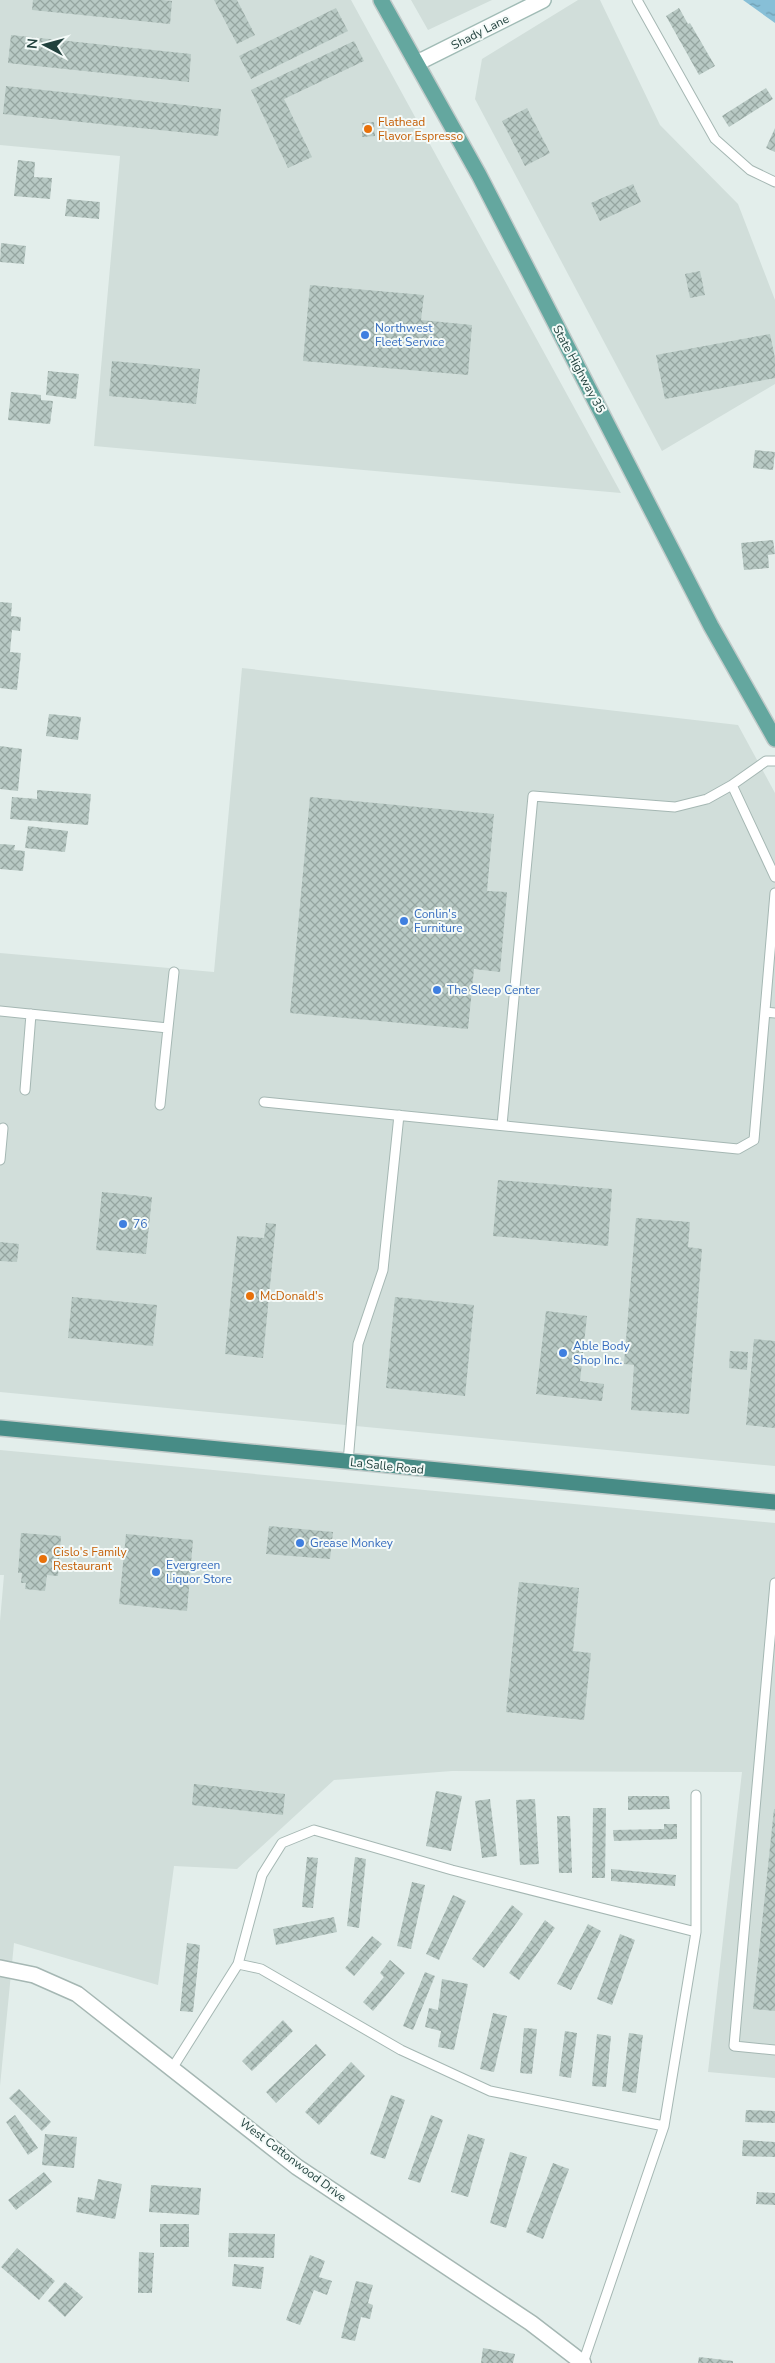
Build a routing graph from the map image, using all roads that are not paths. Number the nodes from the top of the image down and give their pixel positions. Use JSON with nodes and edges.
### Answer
{"nodes":[{"id":1,"x":382,"y":0,"type":"edge"},
{"id":2,"x":543,"y":0,"type":"edge"},
{"id":3,"x":637,"y":0,"type":"edge"},
{"id":4,"x":416,"y":63,"type":"junction"},
{"id":5,"x":775,"y":182,"type":"edge"},
{"id":6,"x":775,"y":739,"type":"edge"},
{"id":7,"x":775,"y":761,"type":"edge"},
{"id":8,"x":732,"y":785,"type":"junction"},
{"id":9,"x":775,"y":877,"type":"edge"},
{"id":10,"x":775,"y":893,"type":"edge"},
{"id":11,"x":174,"y":972,"type":"dead end"},
{"id":12,"x":0,"y":1011,"type":"edge"},
{"id":13,"x":765,"y":1012,"type":"junction"},
{"id":14,"x":775,"y":1013,"type":"edge"},
{"id":15,"x":32,"y":1014,"type":"junction"},
{"id":16,"x":168,"y":1028,"type":"junction"},
{"id":17,"x":25,"y":1090,"type":"dead end"},
{"id":18,"x":264,"y":1102,"type":"dead end"},
{"id":19,"x":160,"y":1104,"type":"dead end"},
{"id":20,"x":399,"y":1115,"type":"junction"},
{"id":21,"x":502,"y":1125,"type":"junction"},
{"id":22,"x":3,"y":1128,"type":"dead end"},
{"id":23,"x":0,"y":1160,"type":"edge"},
{"id":24,"x":0,"y":1428,"type":"edge"},
{"id":25,"x":348,"y":1462,"type":"junction"},
{"id":26,"x":775,"y":1502,"type":"edge"},
{"id":27,"x":775,"y":1583,"type":"edge"},
{"id":28,"x":696,"y":1795,"type":"dead end"},
{"id":29,"x":696,"y":1932,"type":"junction"},
{"id":30,"x":238,"y":1964,"type":"junction"},
{"id":31,"x":0,"y":1968,"type":"edge"},
{"id":32,"x":775,"y":2050,"type":"edge"},
{"id":33,"x":173,"y":2067,"type":"junction"},
{"id":34,"x":664,"y":2126,"type":"junction"},
{"id":35,"x":583,"y":2363,"type":"edge"}],
"edges":[{"from":1,"to":4,"type":"main road","name":"State Highway 35"},
{"from":2,"to":4,"type":"street","name":"Shady Lane"},
{"from":3,"to":5,"type":"lane"},
{"from":4,"to":6,"type":"main road","name":"State Highway 35"},
{"from":7,"to":8,"type":"lane"},
{"from":8,"to":9,"type":"lane"},
{"from":8,"to":21,"type":"lane"},
{"from":10,"to":13,"type":"lane"},
{"from":11,"to":16,"type":"lane"},
{"from":12,"to":15,"type":"lane"},
{"from":13,"to":14,"type":"lane"},
{"from":13,"to":21,"type":"lane"},
{"from":15,"to":16,"type":"lane"},
{"from":15,"to":17,"type":"lane"},
{"from":16,"to":19,"type":"lane"},
{"from":18,"to":20,"type":"lane"},
{"from":20,"to":21,"type":"lane"},
{"from":20,"to":25,"type":"lane"},
{"from":22,"to":23,"type":"lane"},
{"from":24,"to":25,"type":"highway","name":"La Salle Road"},
{"from":25,"to":26,"type":"highway","name":"La Salle Road"},
{"from":27,"to":32,"type":"lane"},
{"from":28,"to":29,"type":"lane"},
{"from":29,"to":30,"type":"lane"},
{"from":29,"to":34,"type":"lane"},
{"from":30,"to":33,"type":"lane"},
{"from":30,"to":34,"type":"lane"},
{"from":31,"to":33,"type":"street","name":"West Cottonwood Drive"},
{"from":33,"to":35,"type":"street","name":"West Cottonwood Drive"},
{"from":34,"to":35,"type":"lane"}]}
